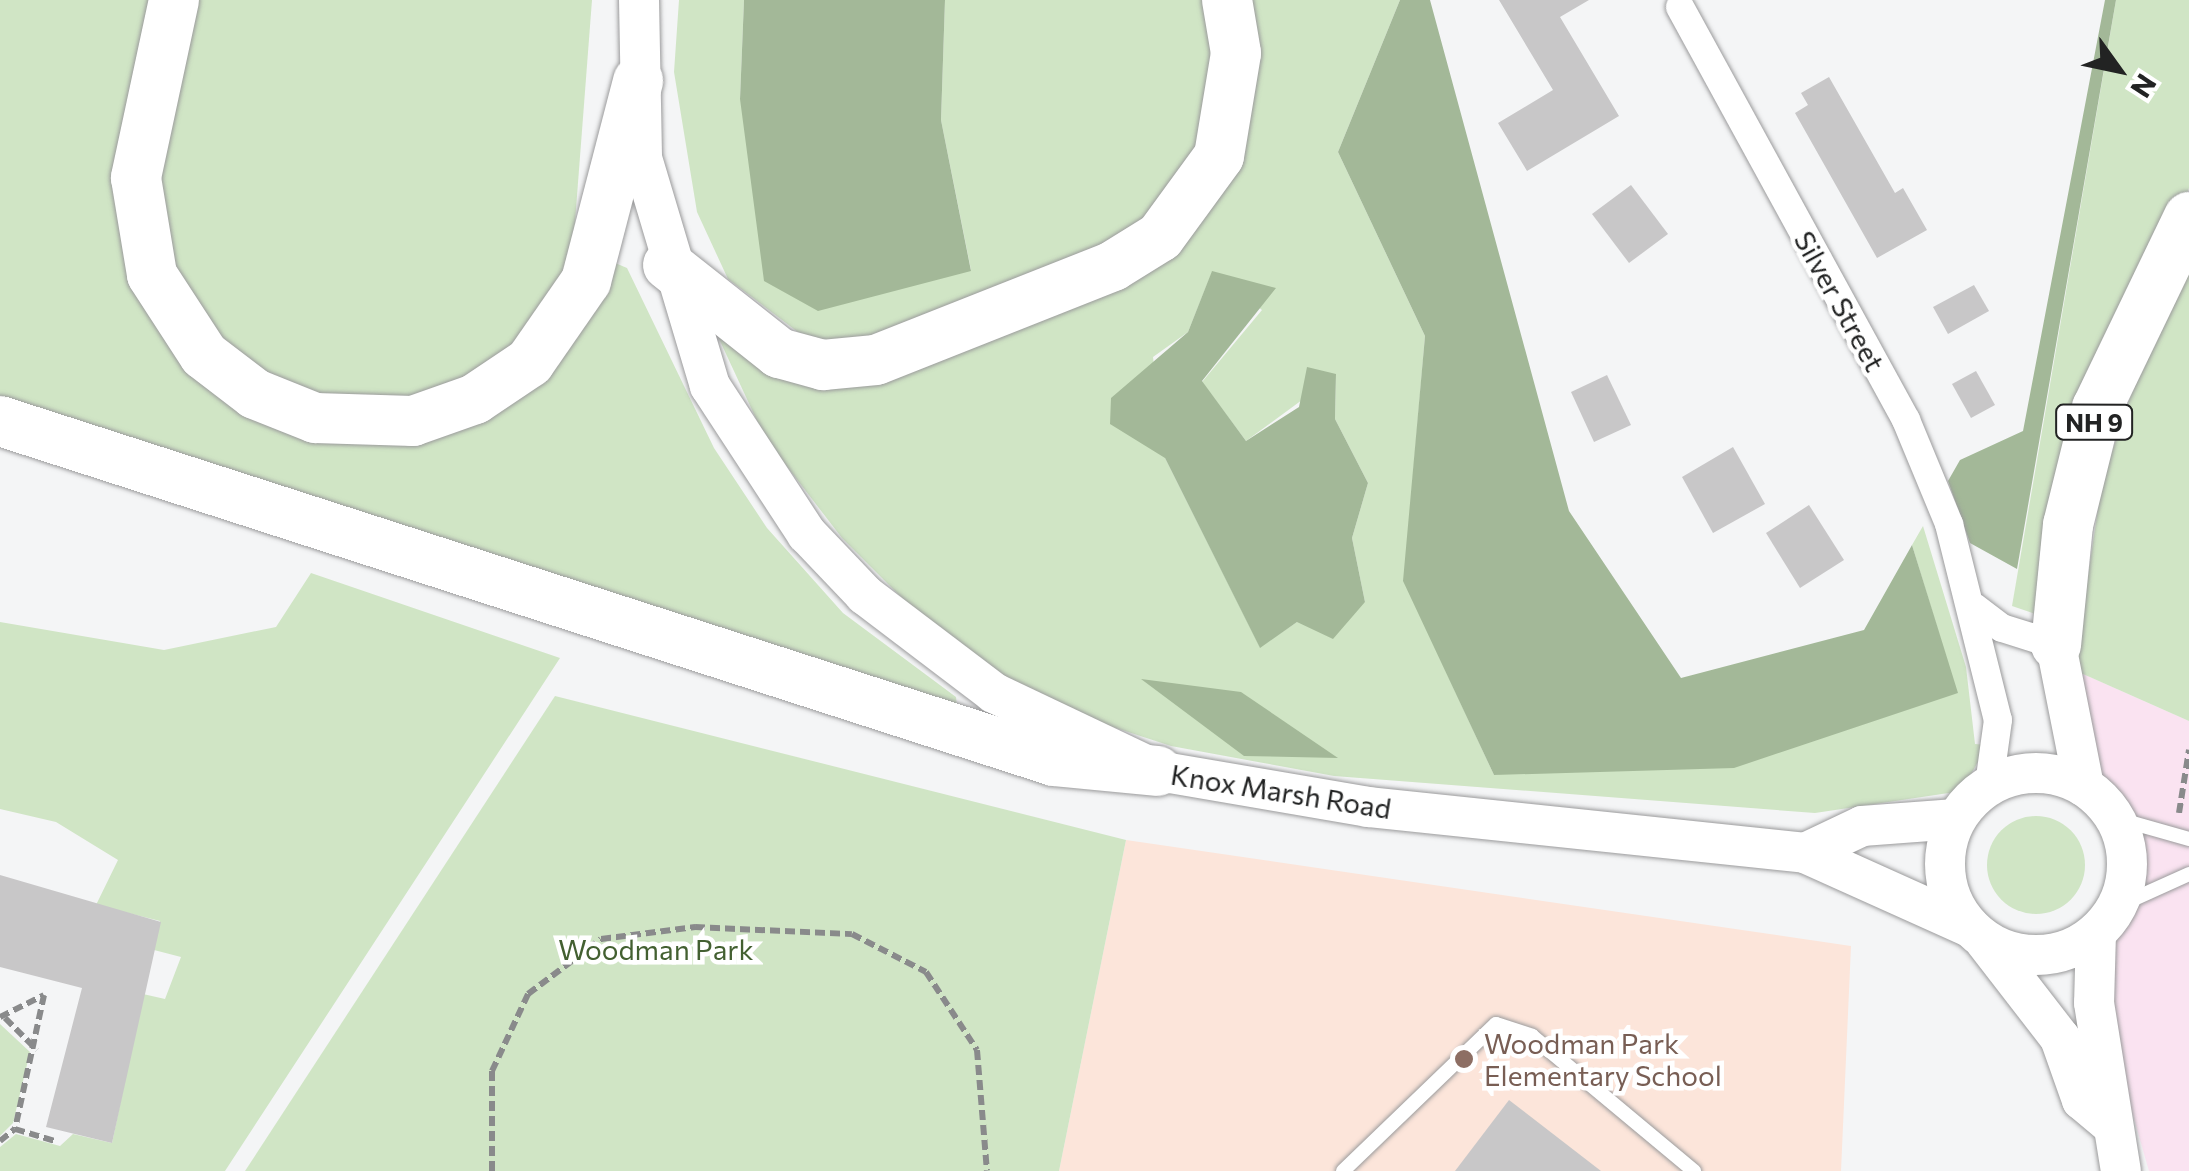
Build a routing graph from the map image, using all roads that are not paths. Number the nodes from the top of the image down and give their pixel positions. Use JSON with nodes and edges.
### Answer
{"nodes":[{"id":1,"x":174,"y":0,"type":"edge"},
{"id":2,"x":639,"y":0,"type":"edge"},
{"id":3,"x":1228,"y":0,"type":"edge"},
{"id":4,"x":1680,"y":7,"type":"dead end"},
{"id":5,"x":638,"y":81,"type":"junction"},
{"id":6,"x":2189,"y":217,"type":"edge"},
{"id":7,"x":668,"y":265,"type":"junction"},
{"id":8,"x":0,"y":421,"type":"edge"},
{"id":9,"x":1974,"y":606,"type":"junction"},
{"id":10,"x":2056,"y":645,"type":"junction"},
{"id":11,"x":1158,"y":771,"type":"junction"},
{"id":12,"x":1989,"y":786,"type":"junction"},
{"id":13,"x":2084,"y":786,"type":"junction"},
{"id":14,"x":2115,"y":818,"type":"junction"},
{"id":15,"x":1956,"y":820,"type":"junction"},
{"id":16,"x":2189,"y":840,"type":"edge"},
{"id":17,"x":1805,"y":853,"type":"junction"},
{"id":18,"x":2189,"y":874,"type":"edge"},
{"id":19,"x":2106,"y":920,"type":"junction"},
{"id":20,"x":1977,"y":934,"type":"junction"},
{"id":21,"x":2109,"y":1123,"type":"junction"},
{"id":22,"x":1343,"y":1171,"type":"edge"},
{"id":23,"x":1694,"y":1171,"type":"edge"},
{"id":24,"x":2121,"y":1171,"type":"edge"}],
"edges":[{"from":1,"to":5,"type":"highway"},
{"from":2,"to":5,"type":"main road","name":"Knox Marsh Road"},
{"from":3,"to":7,"type":"highway"},
{"from":4,"to":9,"type":"street","name":"Silver Street"},
{"from":5,"to":7,"type":"main road","name":"Knox Marsh Road"},
{"from":6,"to":10,"type":"highway","number":"NH 9"},
{"from":7,"to":11,"type":"main road","name":"Knox Marsh Road"},
{"from":8,"to":11,"type":"highway"},
{"from":9,"to":10,"type":"street"},
{"from":9,"to":12,"type":"street","name":"Silver Street"},
{"from":10,"to":13,"type":"main road","number":"NH 9"},
{"from":11,"to":17,"type":"main road","name":"Knox Marsh Road"},
{"from":12,"to":13,"type":"main road"},
{"from":12,"to":15,"type":"main road"},
{"from":13,"to":14,"type":"main road"},
{"from":14,"to":16,"type":"lane"},
{"from":14,"to":19,"type":"main road"},
{"from":15,"to":17,"type":"main road"},
{"from":15,"to":20,"type":"main road"},
{"from":17,"to":20,"type":"main road","name":"Knox Marsh Road"},
{"from":18,"to":19,"type":"lane"},
{"from":19,"to":20,"type":"main road"},
{"from":19,"to":21,"type":"main road"},
{"from":20,"to":21,"type":"main road"},
{"from":21,"to":24,"type":"main road"},
{"from":22,"to":23,"type":"lane"}]}
